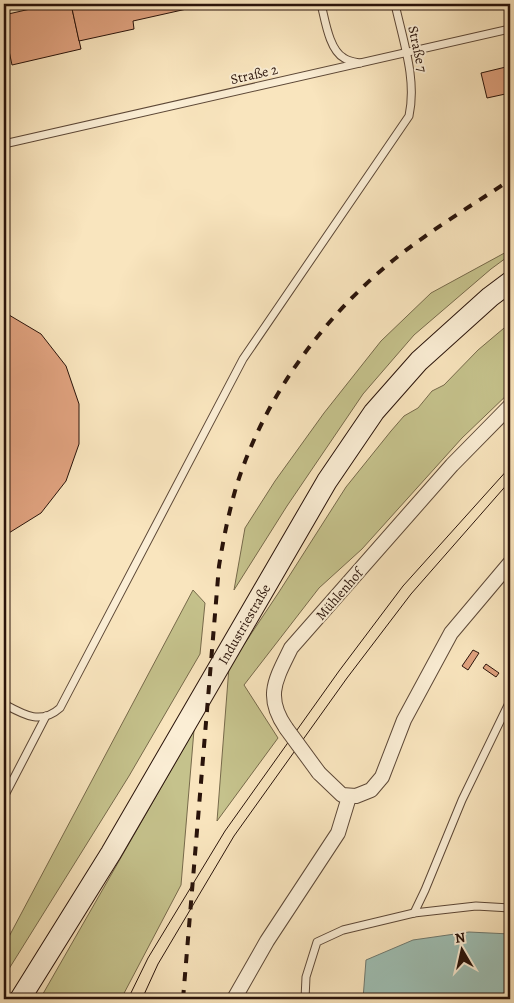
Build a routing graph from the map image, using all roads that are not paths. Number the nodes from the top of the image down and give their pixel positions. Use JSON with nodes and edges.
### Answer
{"nodes":[{"id":1,"x":321,"y":4,"type":"edge"},
{"id":2,"x":395,"y":4,"type":"edge"},
{"id":3,"x":510,"y":30,"type":"edge"},
{"id":4,"x":406,"y":52,"type":"junction"},
{"id":5,"x":360,"y":63,"type":"junction"},
{"id":6,"x":4,"y":144,"type":"edge"},
{"id":7,"x":510,"y":282,"type":"edge"},
{"id":8,"x":510,"y":406,"type":"edge"},
{"id":9,"x":510,"y":563,"type":"edge"},
{"id":10,"x":510,"y":701,"type":"edge"},
{"id":11,"x":4,"y":704,"type":"edge"},
{"id":12,"x":46,"y":716,"type":"junction"},
{"id":13,"x":349,"y":796,"type":"junction"},
{"id":14,"x":4,"y":797,"type":"edge"},
{"id":15,"x":510,"y":908,"type":"edge"},
{"id":16,"x":414,"y":913,"type":"junction"},
{"id":17,"x":20,"y":999,"type":"edge"},
{"id":18,"x":234,"y":999,"type":"edge"},
{"id":19,"x":305,"y":999,"type":"edge"}],
"edges":[{"from":1,"to":5,"type":"lane"},
{"from":2,"to":4,"type":"lane","name":"Straße 7"},
{"from":3,"to":4,"type":"lane","name":"Straße 2"},
{"from":4,"to":5,"type":"lane","name":"Straße 2"},
{"from":4,"to":12,"type":"lane","name":"Straße 7"},
{"from":5,"to":6,"type":"lane","name":"Straße 2"},
{"from":7,"to":17,"type":"main road","name":"Industriestraße"},
{"from":8,"to":13,"type":"street","name":"Mühlenhof","bridge":true},
{"from":9,"to":13,"type":"street"},
{"from":10,"to":16,"type":"lane"},
{"from":11,"to":12,"type":"lane"},
{"from":12,"to":14,"type":"lane"},
{"from":13,"to":18,"type":"street"},
{"from":15,"to":16,"type":"lane"},
{"from":16,"to":19,"type":"lane"}]}
